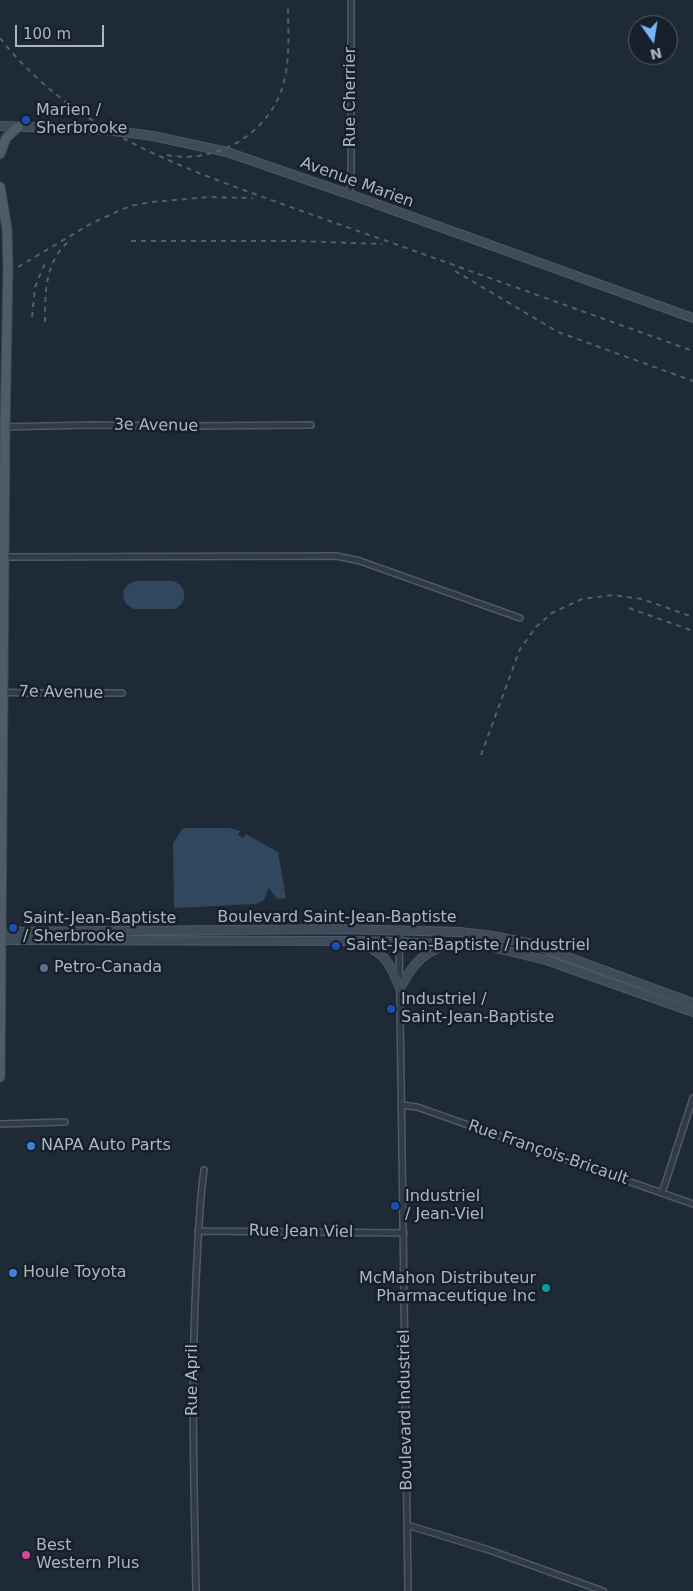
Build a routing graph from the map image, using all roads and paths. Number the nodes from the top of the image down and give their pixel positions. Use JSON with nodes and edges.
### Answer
{"nodes":[{"id":1,"x":351,"y":0,"type":"edge"},
{"id":2,"x":0,"y":126,"type":"edge"},
{"id":3,"x":18,"y":126,"type":"junction"},
{"id":4,"x":0,"y":154,"type":"edge"},
{"id":5,"x":0,"y":187,"type":"edge"},
{"id":6,"x":349,"y":194,"type":"junction"},
{"id":7,"x":693,"y":318,"type":"edge"},
{"id":8,"x":311,"y":425,"type":"dead end"},
{"id":9,"x":2,"y":427,"type":"edge"},
{"id":10,"x":2,"y":557,"type":"edge"},
{"id":11,"x":520,"y":618,"type":"dead end"},
{"id":12,"x":2,"y":626,"type":"edge"},
{"id":13,"x":2,"y":654,"type":"edge"},
{"id":14,"x":1,"y":692,"type":"edge"},
{"id":15,"x":122,"y":693,"type":"dead end"},
{"id":16,"x":1,"y":758,"type":"edge"},
{"id":17,"x":1,"y":837,"type":"edge"},
{"id":18,"x":122,"y":930,"type":"junction"},
{"id":19,"x":151,"y":930,"type":"junction"},
{"id":20,"x":399,"y":930,"type":"junction"},
{"id":21,"x":262,"y":931,"type":"junction"},
{"id":22,"x":1,"y":936,"type":"edge"},
{"id":23,"x":122,"y":941,"type":"junction"},
{"id":24,"x":151,"y":941,"type":"junction"},
{"id":25,"x":262,"y":941,"type":"junction"},
{"id":26,"x":345,"y":941,"type":"junction"},
{"id":27,"x":399,"y":942,"type":"junction"},
{"id":28,"x":456,"y":944,"type":"junction"},
{"id":29,"x":400,"y":988,"type":"junction"},
{"id":30,"x":693,"y":1003,"type":"edge"},
{"id":31,"x":693,"y":1012,"type":"edge"},
{"id":32,"x":0,"y":1056,"type":"edge"},
{"id":33,"x":0,"y":1077,"type":"edge"},
{"id":34,"x":693,"y":1098,"type":"edge"},
{"id":35,"x":402,"y":1105,"type":"junction"},
{"id":36,"x":65,"y":1122,"type":"dead end"},
{"id":37,"x":0,"y":1124,"type":"edge"},
{"id":38,"x":204,"y":1170,"type":"dead end"},
{"id":39,"x":662,"y":1193,"type":"junction"},
{"id":40,"x":693,"y":1204,"type":"edge"},
{"id":41,"x":198,"y":1231,"type":"junction"},
{"id":42,"x":404,"y":1233,"type":"junction"},
{"id":43,"x":407,"y":1525,"type":"junction"},
{"id":44,"x":196,"y":1591,"type":"edge"},
{"id":45,"x":408,"y":1591,"type":"edge"},
{"id":46,"x":603,"y":1591,"type":"edge"}],
"edges":[{"from":1,"to":6,"type":"street","name":"Rue Cherrier"},
{"from":2,"to":3,"type":"main road","name":"Avenue Marien"},
{"from":3,"to":4,"type":"main road"},
{"from":3,"to":6,"type":"main road","name":"Avenue Marien"},
{"from":5,"to":9,"type":"main road"},
{"from":6,"to":7,"type":"main road","name":"Avenue Marien"},
{"from":8,"to":9,"type":"street","name":"3e Avenue"},
{"from":9,"to":10,"type":"main road"},
{"from":10,"to":11,"type":"street"},
{"from":10,"to":12,"type":"main road"},
{"from":12,"to":13,"type":"main road"},
{"from":13,"to":14,"type":"main road"},
{"from":14,"to":15,"type":"street","name":"7e Avenue"},
{"from":14,"to":16,"type":"main road"},
{"from":16,"to":17,"type":"main road"},
{"from":17,"to":22,"type":"main road"},
{"from":18,"to":19,"type":"main road","name":"Boulevard Saint-Jean-Baptiste"},
{"from":18,"to":22,"type":"main road","name":"Boulevard Saint-Jean-Baptiste"},
{"from":18,"to":23,"type":"main road"},
{"from":19,"to":21,"type":"main road","name":"Boulevard Saint-Jean-Baptiste"},
{"from":19,"to":24,"type":"main road"},
{"from":20,"to":21,"type":"main road","name":"Boulevard Saint-Jean-Baptiste"},
{"from":20,"to":27,"type":"street","name":"Boulevard Industriel"},
{"from":20,"to":30,"type":"main road","name":"Boulevard Saint-Jean-Baptiste"},
{"from":21,"to":25,"type":"main road"},
{"from":22,"to":23,"type":"main road","name":"Boulevard Saint-Jean-Baptiste"},
{"from":22,"to":32,"type":"main road"},
{"from":23,"to":24,"type":"main road","name":"Boulevard Saint-Jean-Baptiste"},
{"from":24,"to":25,"type":"main road","name":"Boulevard Saint-Jean-Baptiste"},
{"from":25,"to":26,"type":"main road","name":"Boulevard Saint-Jean-Baptiste"},
{"from":26,"to":27,"type":"main road","name":"Boulevard Saint-Jean-Baptiste"},
{"from":26,"to":29,"type":"main road"},
{"from":27,"to":28,"type":"main road","name":"Boulevard Saint-Jean-Baptiste"},
{"from":27,"to":29,"type":"street","name":"Boulevard Industriel"},
{"from":28,"to":29,"type":"main road"},
{"from":28,"to":31,"type":"main road","name":"Boulevard Saint-Jean-Baptiste"},
{"from":29,"to":35,"type":"street","name":"Boulevard Industriel"},
{"from":32,"to":33,"type":"main road"},
{"from":34,"to":39,"type":"street"},
{"from":35,"to":39,"type":"street","name":"Rue François-Bricault"},
{"from":35,"to":42,"type":"street","name":"Boulevard Industriel"},
{"from":36,"to":37,"type":"street"},
{"from":38,"to":41,"type":"street","name":"Rue April"},
{"from":39,"to":40,"type":"street","name":"Rue François-Bricault"},
{"from":41,"to":42,"type":"street","name":"Rue Jean Viel"},
{"from":41,"to":44,"type":"street","name":"Rue April"},
{"from":42,"to":43,"type":"street","name":"Boulevard Industriel"},
{"from":43,"to":45,"type":"street","name":"Boulevard Industriel"},
{"from":43,"to":46,"type":"street"}]}
